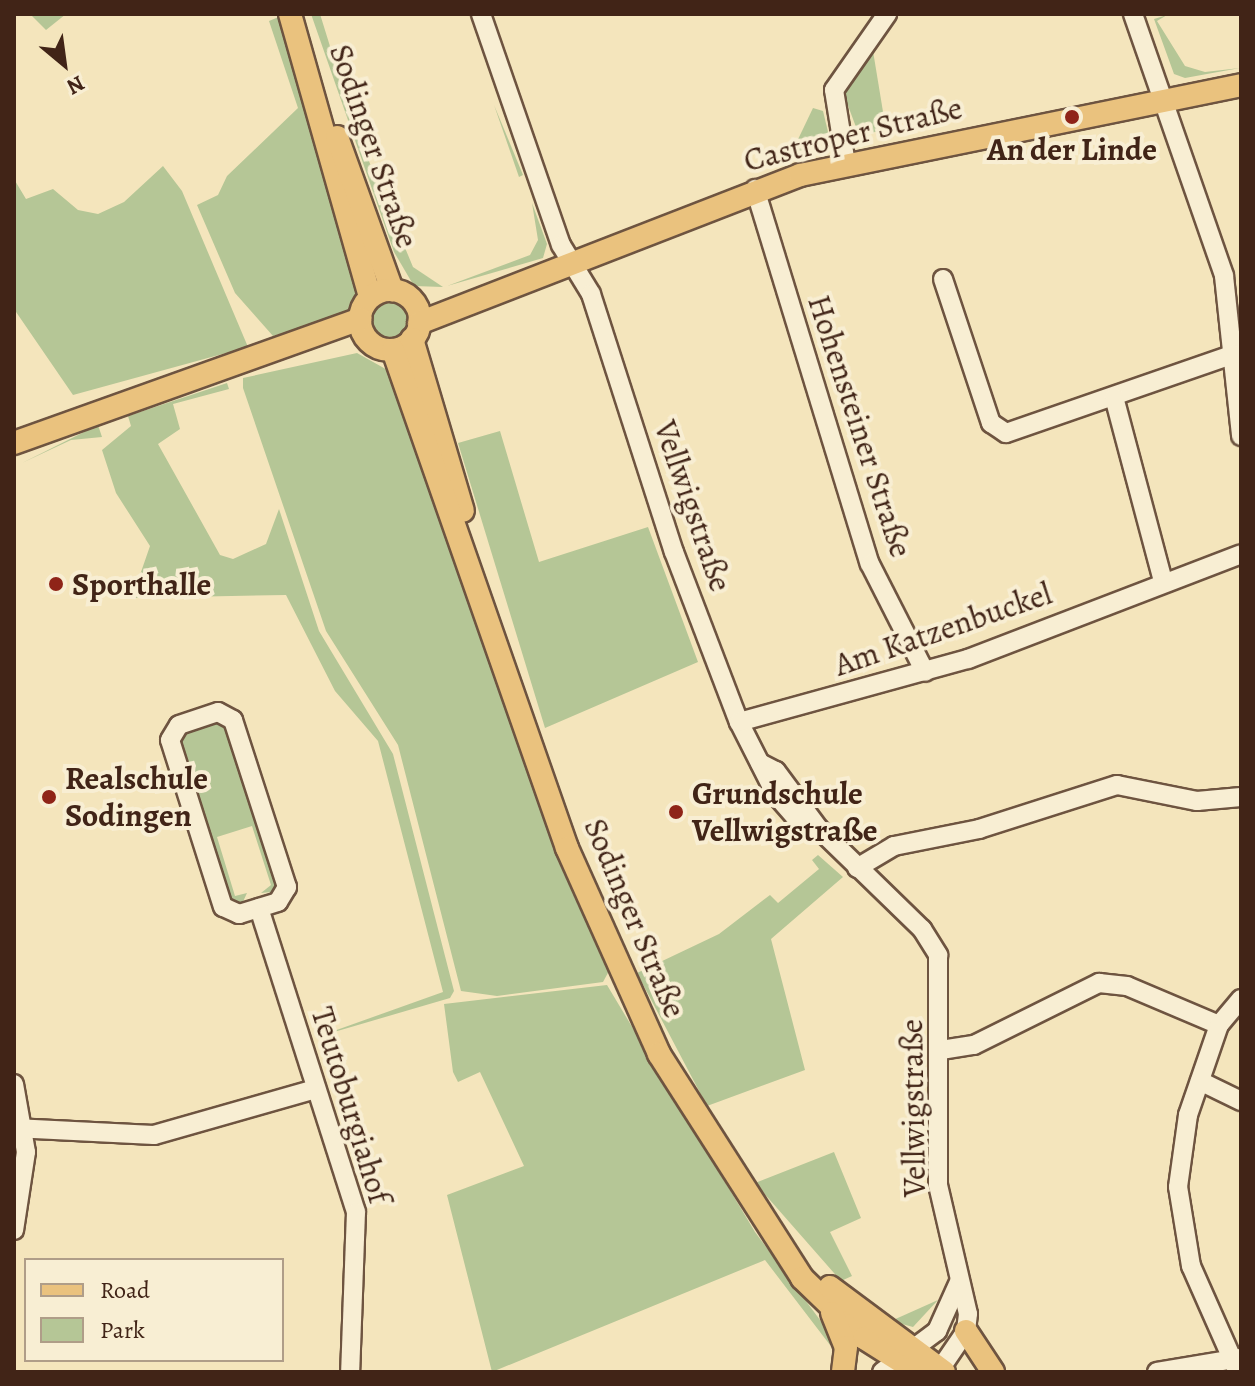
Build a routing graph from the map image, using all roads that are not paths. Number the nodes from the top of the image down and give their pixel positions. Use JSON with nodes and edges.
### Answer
{"nodes":[{"id":1,"x":481,"y":14,"type":"edge"},
{"id":2,"x":887,"y":14,"type":"edge"},
{"id":3,"x":1133,"y":14,"type":"edge"},
{"id":4,"x":292,"y":19,"type":"edge"},
{"id":5,"x":1241,"y":85,"type":"edge"},
{"id":6,"x":1162,"y":99,"type":"junction"},
{"id":7,"x":846,"y":164,"type":"junction"},
{"id":8,"x":755,"y":189,"type":"junction"},
{"id":9,"x":575,"y":266,"type":"junction"},
{"id":10,"x":943,"y":279,"type":"dead end"},
{"id":11,"x":496,"y":292,"type":"junction"},
{"id":12,"x":381,"y":294,"type":"junction"},
{"id":13,"x":413,"y":301,"type":"junction"},
{"id":14,"x":363,"y":328,"type":"junction"},
{"id":15,"x":408,"y":337,"type":"junction"},
{"id":16,"x":1234,"y":354,"type":"junction"},
{"id":17,"x":1114,"y":397,"type":"junction"},
{"id":18,"x":1241,"y":436,"type":"edge"},
{"id":19,"x":14,"y":443,"type":"edge"},
{"id":20,"x":1241,"y":554,"type":"edge"},
{"id":21,"x":1163,"y":581,"type":"junction"},
{"id":22,"x":925,"y":672,"type":"junction"},
{"id":23,"x":739,"y":722,"type":"junction"},
{"id":24,"x":1241,"y":797,"type":"edge"},
{"id":25,"x":857,"y":868,"type":"junction"},
{"id":26,"x":259,"y":908,"type":"junction"},
{"id":27,"x":1241,"y":999,"type":"edge"},
{"id":28,"x":1219,"y":1025,"type":"junction"},
{"id":29,"x":941,"y":1050,"type":"junction"},
{"id":30,"x":1200,"y":1081,"type":"junction"},
{"id":31,"x":14,"y":1084,"type":"edge"},
{"id":32,"x":315,"y":1089,"type":"junction"},
{"id":33,"x":1241,"y":1101,"type":"edge"},
{"id":34,"x":20,"y":1130,"type":"edge"},
{"id":35,"x":14,"y":1230,"type":"edge"},
{"id":36,"x":792,"y":1258,"type":"junction"},
{"id":37,"x":959,"y":1282,"type":"junction"},
{"id":38,"x":831,"y":1309,"type":"junction"},
{"id":39,"x":966,"y":1331,"type":"junction"},
{"id":40,"x":1238,"y":1363,"type":"edge"},
{"id":41,"x":919,"y":1368,"type":"edge"},
{"id":42,"x":350,"y":1372,"type":"edge"},
{"id":43,"x":843,"y":1372,"type":"edge"},
{"id":44,"x":993,"y":1372,"type":"edge"},
{"id":45,"x":1157,"y":1372,"type":"edge"}],
"edges":[{"from":1,"to":9,"type":"street","name":"Vellwigstraße"},
{"from":2,"to":7,"type":"street"},
{"from":3,"to":6,"type":"street"},
{"from":4,"to":12,"type":"main road","name":"Sodinger Straße"},
{"from":5,"to":6,"type":"main road","name":"Castroper Straße"},
{"from":6,"to":7,"type":"main road","name":"Castroper Straße"},
{"from":6,"to":16,"type":"street"},
{"from":7,"to":8,"type":"main road","name":"Castroper Straße"},
{"from":8,"to":9,"type":"main road","name":"Castroper Straße"},
{"from":8,"to":22,"type":"street","name":"Hohensteiner Straße"},
{"from":9,"to":11,"type":"main road","name":"Castroper Straße"},
{"from":9,"to":23,"type":"street","name":"Vellwigstraße"},
{"from":10,"to":17,"type":"street"},
{"from":11,"to":13,"type":"main road","name":"Castroper Straße"},
{"from":11,"to":15,"type":"main road","name":"Castroper Straße"},
{"from":12,"to":13,"type":"main road"},
{"from":12,"to":14,"type":"main road"},
{"from":13,"to":15,"type":"main road","name":"Sodinger Straße"},
{"from":14,"to":15,"type":"main road"},
{"from":14,"to":19,"type":"main road"},
{"from":15,"to":36,"type":"main road","name":"Sodinger Straße"},
{"from":16,"to":17,"type":"street"},
{"from":16,"to":18,"type":"street"},
{"from":17,"to":21,"type":"street"},
{"from":20,"to":21,"type":"street","name":"Am Katzenbuckel"},
{"from":21,"to":22,"type":"street","name":"Am Katzenbuckel"},
{"from":22,"to":23,"type":"street","name":"Am Katzenbuckel"},
{"from":23,"to":25,"type":"street","name":"Vellwigstraße"},
{"from":24,"to":25,"type":"street"},
{"from":25,"to":29,"type":"street","name":"Vellwigstraße"},
{"from":26,"to":26,"type":"street"},
{"from":26,"to":32,"type":"street","name":"Teutoburgiahof"},
{"from":27,"to":28,"type":"street"},
{"from":28,"to":29,"type":"street"},
{"from":28,"to":30,"type":"street"},
{"from":29,"to":37,"type":"street","name":"Vellwigstraße"},
{"from":30,"to":33,"type":"street"},
{"from":30,"to":40,"type":"street"},
{"from":31,"to":34,"type":"street"},
{"from":32,"to":34,"type":"street"},
{"from":32,"to":42,"type":"street","name":"Teutoburgiahof"},
{"from":34,"to":35,"type":"street"},
{"from":36,"to":38,"type":"main road","name":"Sodinger Straße"},
{"from":36,"to":41,"type":"main road","name":"Sodinger Straße"},
{"from":37,"to":39,"type":"street","name":"Vellwigstraße"},
{"from":37,"to":41,"type":"street"},
{"from":38,"to":41,"type":"main road","name":"Sodinger Straße"},
{"from":38,"to":43,"type":"main road"},
{"from":39,"to":41,"type":"street"},
{"from":39,"to":44,"type":"main road"},
{"from":40,"to":45,"type":"street"}]}
